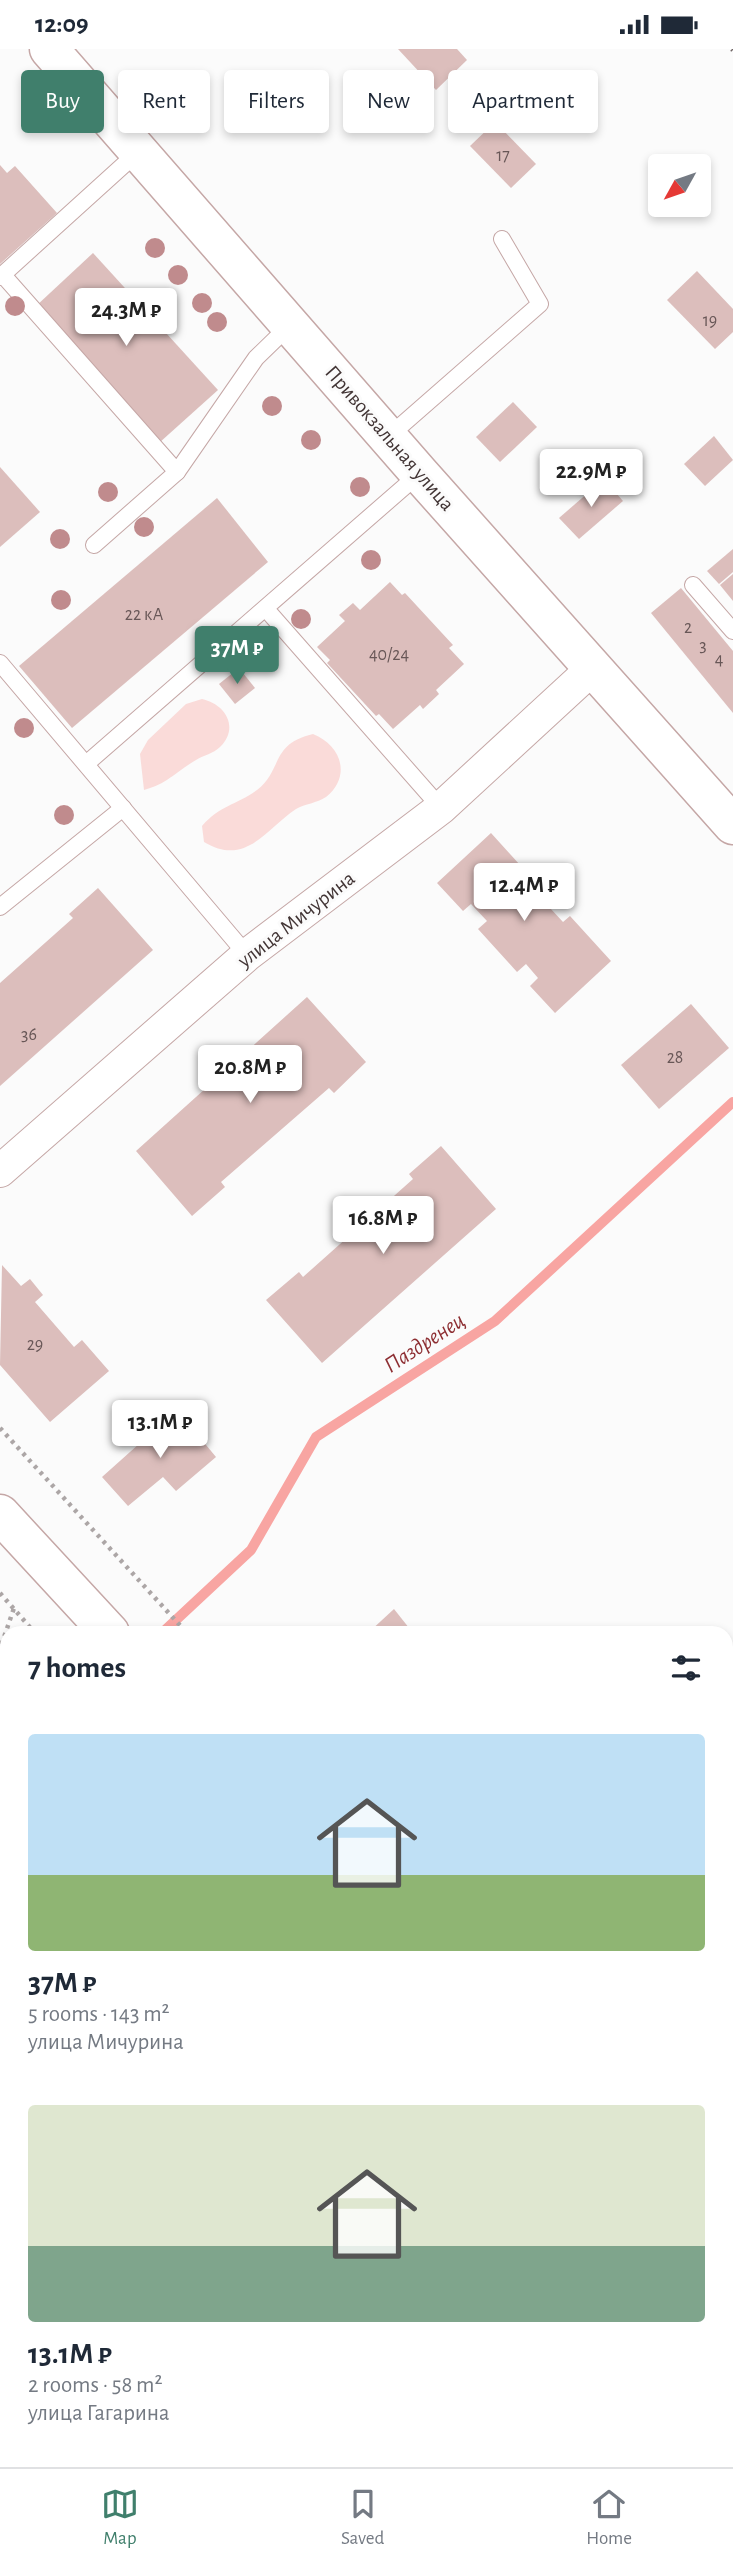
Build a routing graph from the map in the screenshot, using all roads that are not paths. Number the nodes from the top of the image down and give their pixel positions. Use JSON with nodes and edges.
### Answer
{"nodes":[{"id":1,"x":49,"y":49,"type":"edge"},
{"id":2,"x":138,"y":152,"type":"junction"},
{"id":3,"x":502,"y":239,"type":"dead end"},
{"id":4,"x":1,"y":276,"type":"edge"},
{"id":5,"x":291,"y":324,"type":"junction"},
{"id":6,"x":388,"y":437,"type":"junction"},
{"id":7,"x":177,"y":472,"type":"junction"},
{"id":8,"x":420,"y":474,"type":"junction"},
{"id":9,"x":94,"y":545,"type":"dead end"},
{"id":10,"x":693,"y":585,"type":"dead end"},
{"id":11,"x":266,"y":609,"type":"junction"},
{"id":12,"x":733,"y":631,"type":"edge"},
{"id":13,"x":0,"y":663,"type":"edge"},
{"id":14,"x":593,"y":668,"type":"junction"},
{"id":15,"x":86,"y":764,"type":"junction"},
{"id":16,"x":123,"y":808,"type":"junction"},
{"id":17,"x":441,"y":808,"type":"junction"},
{"id":18,"x":730,"y":816,"type":"edge"},
{"id":19,"x":0,"y":907,"type":"edge"},
{"id":20,"x":247,"y":955,"type":"junction"},
{"id":21,"x":0,"y":1171,"type":"edge"},
{"id":22,"x":0,"y":1514,"type":"edge"},
{"id":23,"x":104,"y":1626,"type":"edge"}],
"edges":[{"from":1,"to":2,"type":"street","name":"Привокзальная улица"},
{"from":2,"to":4,"type":"lane"},
{"from":2,"to":5,"type":"street","name":"Привокзальная улица"},
{"from":3,"to":6,"type":"lane"},
{"from":4,"to":7,"type":"lane"},
{"from":5,"to":6,"type":"street","name":"Привокзальная улица"},
{"from":5,"to":7,"type":"lane"},
{"from":6,"to":8,"type":"street","name":"Привокзальная улица"},
{"from":7,"to":9,"type":"lane"},
{"from":8,"to":11,"type":"lane"},
{"from":8,"to":14,"type":"street","name":"Привокзальная улица"},
{"from":10,"to":12,"type":"lane"},
{"from":11,"to":15,"type":"lane"},
{"from":11,"to":17,"type":"lane"},
{"from":13,"to":15,"type":"lane"},
{"from":14,"to":17,"type":"street","name":"улица Мичурина"},
{"from":14,"to":18,"type":"street","name":"Привокзальная улица"},
{"from":15,"to":16,"type":"lane"},
{"from":16,"to":19,"type":"lane"},
{"from":16,"to":20,"type":"lane"},
{"from":17,"to":20,"type":"street","name":"улица Мичурина"},
{"from":20,"to":21,"type":"street","name":"улица Мичурина"},
{"from":22,"to":23,"type":"street"}]}
